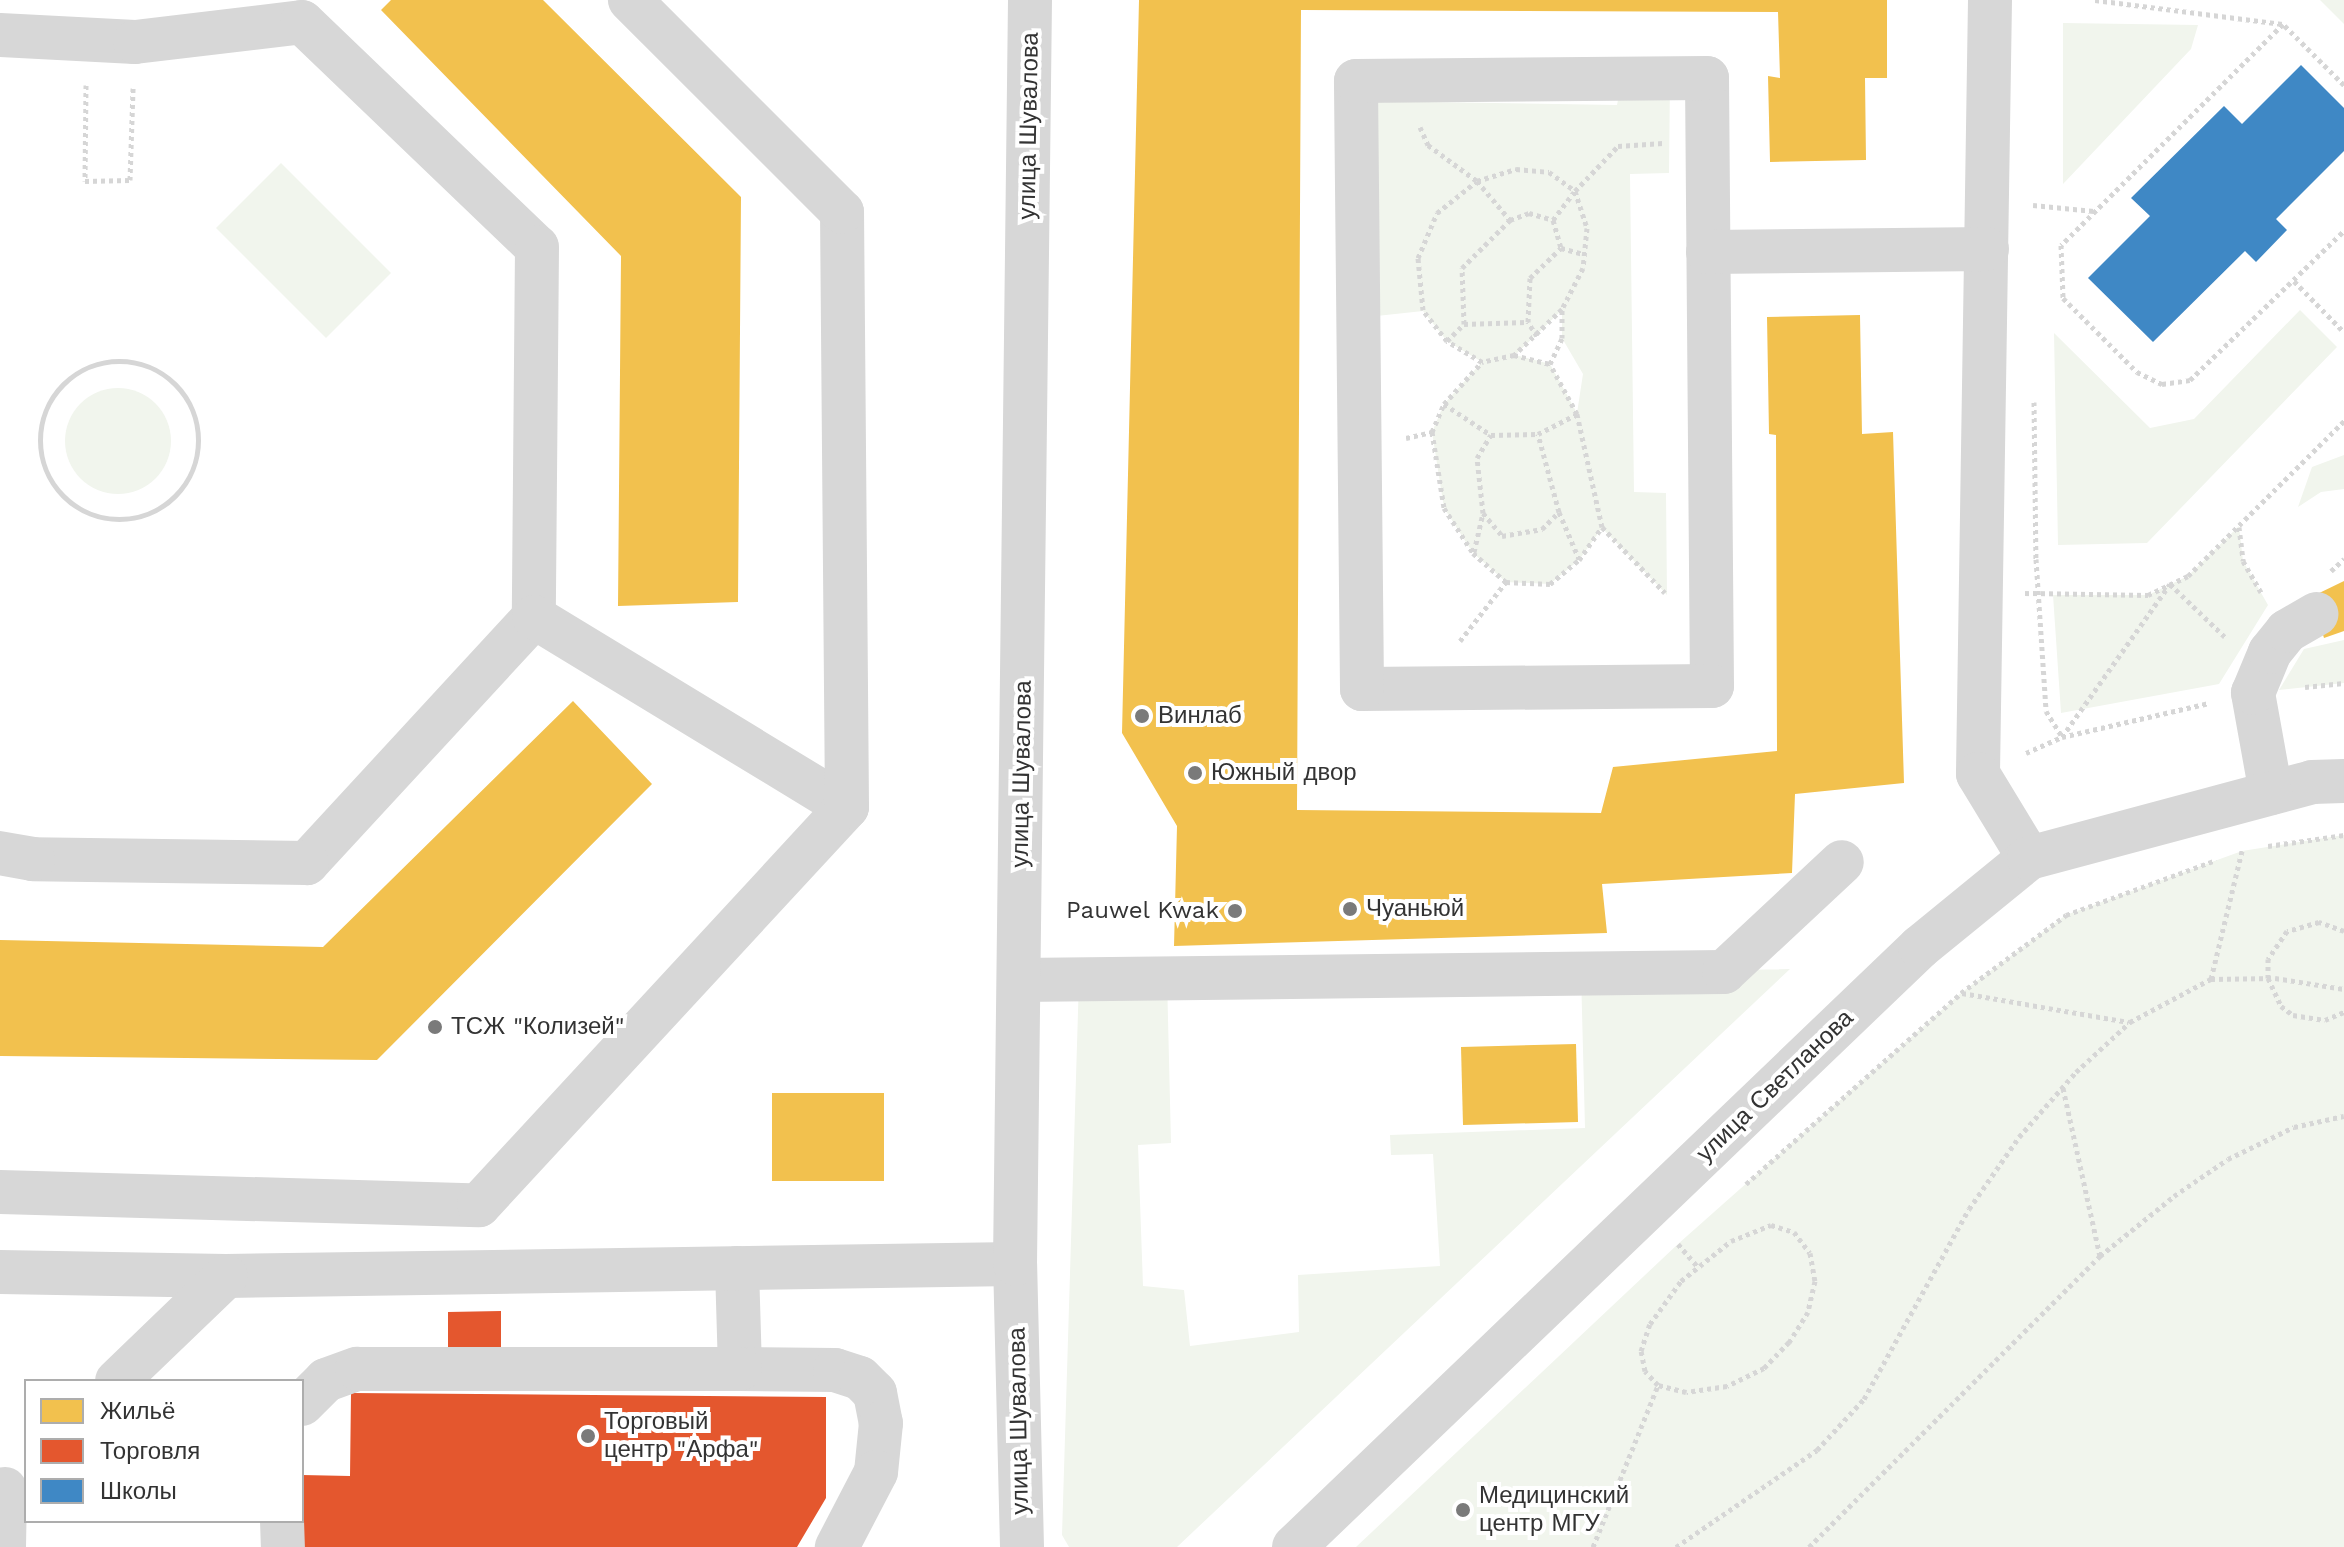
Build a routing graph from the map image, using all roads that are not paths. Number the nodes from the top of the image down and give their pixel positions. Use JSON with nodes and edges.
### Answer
{"nodes":[{"id":1,"x":630,"y":0,"type":"edge"},
{"id":2,"x":1030,"y":0,"type":"edge"},
{"id":3,"x":1990,"y":0,"type":"edge"},
{"id":4,"x":307,"y":11,"type":"edge"},
{"id":5,"x":0,"y":35,"type":"edge"},
{"id":6,"x":1987,"y":249,"type":"junction"},
{"id":7,"x":1708,"y":252,"type":"junction"},
{"id":8,"x":2316,"y":614,"type":"dead end"},
{"id":9,"x":534,"y":617,"type":"junction"},
{"id":10,"x":2344,"y":781,"type":"edge"},
{"id":11,"x":2271,"y":793,"type":"junction"},
{"id":12,"x":847,"y":807,"type":"junction"},
{"id":13,"x":0,"y":853,"type":"edge"},
{"id":14,"x":2029,"y":858,"type":"junction"},
{"id":15,"x":1842,"y":862,"type":"dead end"},
{"id":16,"x":1019,"y":980,"type":"junction"},
{"id":17,"x":0,"y":1192,"type":"edge"},
{"id":18,"x":1015,"y":1264,"type":"junction"},
{"id":19,"x":737,"y":1268,"type":"junction"},
{"id":20,"x":0,"y":1272,"type":"edge"},
{"id":21,"x":226,"y":1276,"type":"junction"},
{"id":22,"x":740,"y":1369,"type":"junction"},
{"id":23,"x":119,"y":1379,"type":"edge"},
{"id":24,"x":304,"y":1402,"type":"edge"},
{"id":25,"x":10,"y":1483,"type":"edge"},
{"id":26,"x":282,"y":1523,"type":"edge"},
{"id":27,"x":4,"y":1547,"type":"edge"},
{"id":28,"x":283,"y":1547,"type":"edge"},
{"id":29,"x":837,"y":1547,"type":"edge"},
{"id":30,"x":1022,"y":1547,"type":"edge"},
{"id":31,"x":1294,"y":1547,"type":"edge"}],
"edges":[{"from":1,"to":12,"type":"street"},
{"from":2,"to":16,"type":"street","name":"улица Шувалова"},
{"from":3,"to":6,"type":"street"},
{"from":4,"to":5,"type":"street"},
{"from":4,"to":9,"type":"street"},
{"from":6,"to":7,"type":"street"},
{"from":6,"to":14,"type":"street"},
{"from":7,"to":7,"type":"street"},
{"from":8,"to":11,"type":"street"},
{"from":9,"to":12,"type":"street"},
{"from":9,"to":13,"type":"street"},
{"from":10,"to":11,"type":"street","name":"улица Светланова"},
{"from":11,"to":14,"type":"street","name":"улица Светланова"},
{"from":12,"to":17,"type":"street"},
{"from":14,"to":31,"type":"street","name":"улица Светланова"},
{"from":15,"to":16,"type":"street"},
{"from":16,"to":18,"type":"street","name":"улица Шувалова"},
{"from":18,"to":19,"type":"street"},
{"from":18,"to":30,"type":"street","name":"улица Шувалова"},
{"from":19,"to":21,"type":"street"},
{"from":19,"to":22,"type":"street"},
{"from":20,"to":21,"type":"street"},
{"from":21,"to":23,"type":"street"},
{"from":22,"to":24,"type":"street"},
{"from":22,"to":29,"type":"street"},
{"from":25,"to":27,"type":"street"},
{"from":26,"to":28,"type":"street"}]}
